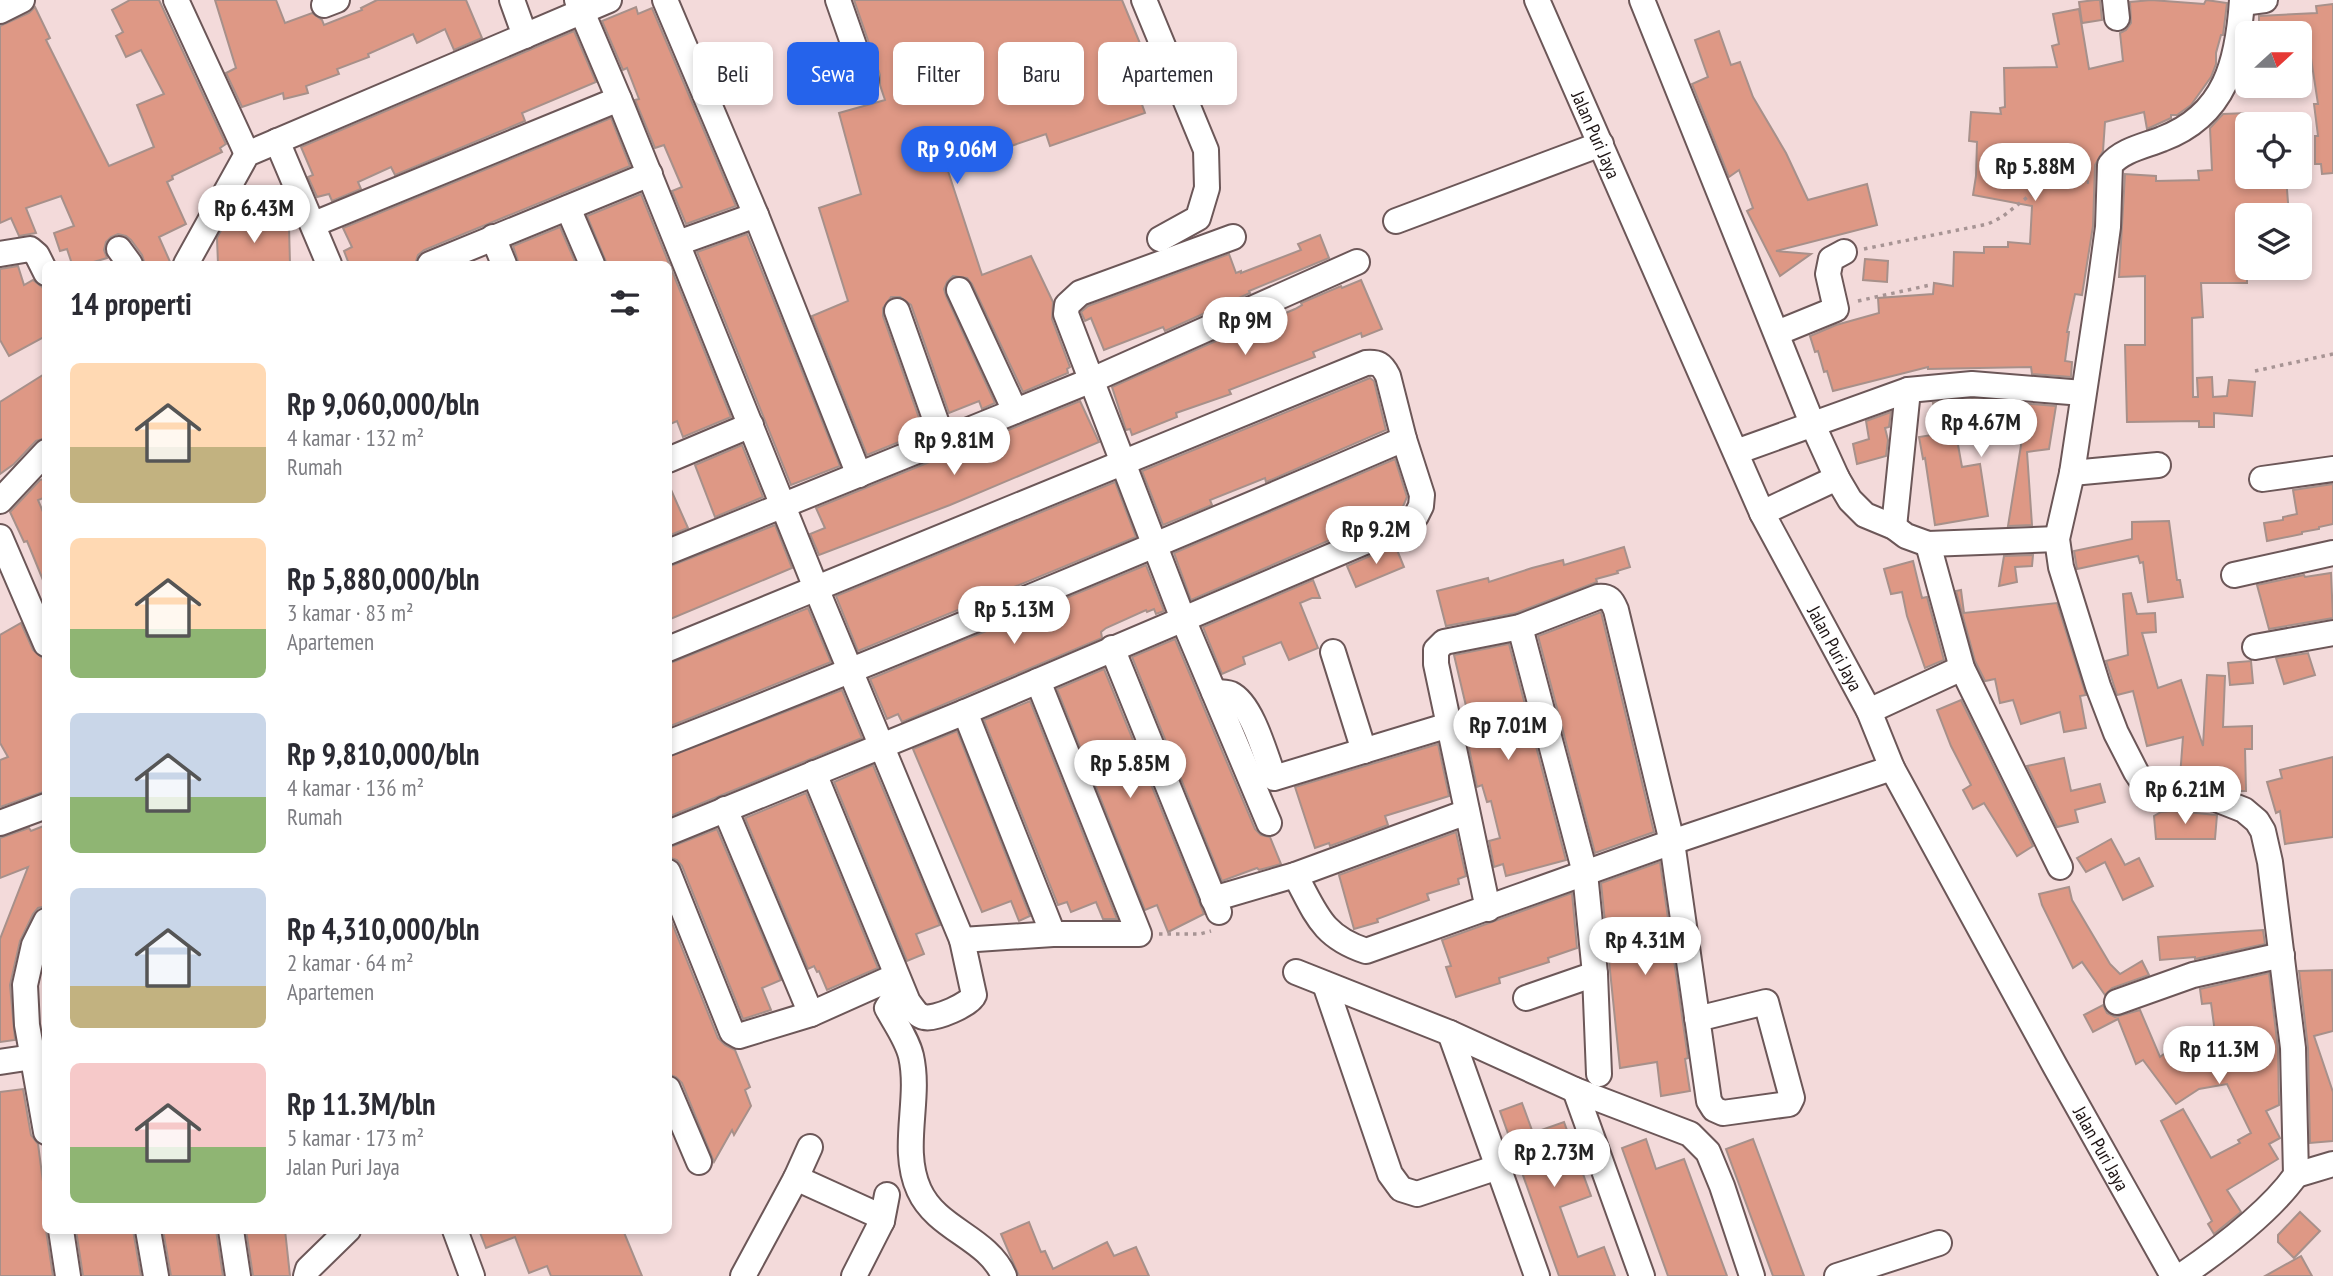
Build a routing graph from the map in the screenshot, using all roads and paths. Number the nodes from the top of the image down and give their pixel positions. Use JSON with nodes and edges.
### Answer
{"nodes":[{"id":1,"x":22,"y":0,"type":"edge"},
{"id":2,"x":176,"y":0,"type":"edge"},
{"id":3,"x":512,"y":0,"type":"edge"},
{"id":4,"x":609,"y":0,"type":"edge"},
{"id":5,"x":665,"y":0,"type":"edge"},
{"id":6,"x":838,"y":0,"type":"edge"},
{"id":7,"x":1144,"y":0,"type":"edge"},
{"id":8,"x":1537,"y":0,"type":"edge"},
{"id":9,"x":1642,"y":0,"type":"edge"},
{"id":10,"x":2250,"y":1,"type":"edge"},
{"id":11,"x":580,"y":6,"type":"edge"},
{"id":12,"x":0,"y":10,"type":"edge"},
{"id":13,"x":525,"y":36,"type":"junction"},
{"id":14,"x":853,"y":42,"type":"edge"},
{"id":15,"x":619,"y":99,"type":"junction"},
{"id":16,"x":277,"y":141,"type":"junction"},
{"id":17,"x":1601,"y":144,"type":"junction"},
{"id":18,"x":247,"y":154,"type":"junction"},
{"id":19,"x":650,"y":174,"type":"junction"},
{"id":20,"x":2109,"y":181,"type":"junction"},
{"id":21,"x":568,"y":208,"type":"junction"},
{"id":22,"x":756,"y":215,"type":"junction"},
{"id":23,"x":1396,"y":221,"type":"dead end"},
{"id":24,"x":314,"y":224,"type":"junction"},
{"id":25,"x":493,"y":237,"type":"junction"},
{"id":26,"x":1233,"y":237,"type":"dead end"},
{"id":27,"x":1160,"y":239,"type":"dead end"},
{"id":28,"x":678,"y":243,"type":"junction"},
{"id":29,"x":1844,"y":252,"type":"joint"},
{"id":30,"x":0,"y":254,"type":"edge"},
{"id":31,"x":188,"y":261,"type":"edge"},
{"id":32,"x":328,"y":261,"type":"edge"},
{"id":33,"x":437,"y":261,"type":"edge"},
{"id":34,"x":503,"y":261,"type":"edge"},
{"id":35,"x":591,"y":261,"type":"edge"},
{"id":36,"x":1357,"y":262,"type":"dead end"},
{"id":37,"x":42,"y":264,"type":"edge"},
{"id":38,"x":1930,"y":285,"type":"dead end"},
{"id":39,"x":960,"y":290,"type":"dead end"},
{"id":40,"x":1836,"y":309,"type":"junction"},
{"id":41,"x":897,"y":311,"type":"dead end"},
{"id":42,"x":1777,"y":333,"type":"junction"},
{"id":43,"x":2333,"y":355,"type":"edge"},
{"id":44,"x":2255,"y":371,"type":"dead end"},
{"id":45,"x":1092,"y":380,"type":"junction"},
{"id":46,"x":1908,"y":390,"type":"junction"},
{"id":47,"x":2083,"y":393,"type":"junction"},
{"id":48,"x":1015,"y":411,"type":"junction"},
{"id":49,"x":1812,"y":423,"type":"junction"},
{"id":50,"x":751,"y":425,"type":"junction"},
{"id":51,"x":1404,"y":439,"type":"junction"},
{"id":52,"x":943,"y":441,"type":"junction"},
{"id":53,"x":1736,"y":452,"type":"junction"},
{"id":54,"x":672,"y":453,"type":"edge"},
{"id":55,"x":42,"y":456,"type":"edge"},
{"id":56,"x":1124,"y":464,"type":"junction"},
{"id":57,"x":2158,"y":465,"type":"dead end"},
{"id":58,"x":2333,"y":469,"type":"edge"},
{"id":59,"x":2072,"y":473,"type":"junction"},
{"id":60,"x":859,"y":475,"type":"junction"},
{"id":61,"x":1834,"y":479,"type":"junction"},
{"id":62,"x":2262,"y":479,"type":"dead end"},
{"id":63,"x":0,"y":501,"type":"edge"},
{"id":64,"x":783,"y":504,"type":"junction"},
{"id":65,"x":1771,"y":508,"type":"junction"},
{"id":66,"x":1894,"y":527,"type":"junction"},
{"id":67,"x":0,"y":537,"type":"edge"},
{"id":68,"x":2057,"y":539,"type":"junction"},
{"id":69,"x":1928,"y":544,"type":"junction"},
{"id":70,"x":1156,"y":546,"type":"junction"},
{"id":71,"x":672,"y":550,"type":"edge"},
{"id":72,"x":2333,"y":553,"type":"edge"},
{"id":73,"x":2234,"y":575,"type":"dead end"},
{"id":74,"x":817,"y":588,"type":"junction"},
{"id":75,"x":1183,"y":619,"type":"junction"},
{"id":76,"x":1520,"y":627,"type":"junction"},
{"id":77,"x":2333,"y":632,"type":"edge"},
{"id":78,"x":42,"y":635,"type":"edge"},
{"id":79,"x":672,"y":647,"type":"edge"},
{"id":80,"x":2255,"y":647,"type":"dead end"},
{"id":81,"x":1112,"y":648,"type":"junction"},
{"id":82,"x":1334,"y":652,"type":"dead end"},
{"id":83,"x":1962,"y":668,"type":"junction"},
{"id":84,"x":851,"y":671,"type":"junction"},
{"id":85,"x":1038,"y":681,"type":"junction"},
{"id":86,"x":1214,"y":692,"type":"junction"},
{"id":87,"x":1880,"y":706,"type":"junction"},
{"id":88,"x":965,"y":712,"type":"junction"},
{"id":89,"x":1449,"y":725,"type":"junction"},
{"id":90,"x":672,"y":741,"type":"edge"},
{"id":91,"x":883,"y":746,"type":"junction"},
{"id":92,"x":1364,"y":751,"type":"junction"},
{"id":93,"x":1892,"y":768,"type":"junction"},
{"id":94,"x":814,"y":773,"type":"junction"},
{"id":95,"x":42,"y":807,"type":"edge"},
{"id":96,"x":724,"y":809,"type":"junction"},
{"id":97,"x":1467,"y":812,"type":"junction"},
{"id":98,"x":0,"y":823,"type":"edge"},
{"id":99,"x":1269,"y":823,"type":"dead end"},
{"id":100,"x":672,"y":831,"type":"edge"},
{"id":101,"x":1672,"y":842,"type":"junction"},
{"id":102,"x":2060,"y":867,"type":"dead end"},
{"id":103,"x":1585,"y":873,"type":"junction"},
{"id":104,"x":1295,"y":874,"type":"junction"},
{"id":105,"x":672,"y":882,"type":"edge"},
{"id":106,"x":1216,"y":905,"type":"junction"},
{"id":107,"x":1488,"y":909,"type":"junction"},
{"id":108,"x":42,"y":929,"type":"edge"},
{"id":109,"x":1139,"y":933,"type":"junction"},
{"id":110,"x":1053,"y":934,"type":"junction"},
{"id":111,"x":962,"y":940,"type":"junction"},
{"id":112,"x":2281,"y":955,"type":"junction"},
{"id":113,"x":1296,"y":972,"type":"dead end"},
{"id":114,"x":1595,"y":974,"type":"junction"},
{"id":115,"x":1325,"y":984,"type":"junction"},
{"id":116,"x":905,"y":994,"type":"junction"},
{"id":117,"x":1526,"y":998,"type":"dead end"},
{"id":118,"x":2117,"y":1002,"type":"dead end"},
{"id":119,"x":811,"y":1014,"type":"junction"},
{"id":120,"x":1697,"y":1019,"type":"junction"},
{"id":121,"x":1450,"y":1033,"type":"junction"},
{"id":122,"x":40,"y":1056,"type":"edge"},
{"id":123,"x":0,"y":1062,"type":"edge"},
{"id":124,"x":1599,"y":1074,"type":"dead end"},
{"id":125,"x":42,"y":1081,"type":"edge"},
{"id":126,"x":1575,"y":1090,"type":"junction"},
{"id":127,"x":672,"y":1098,"type":"edge"},
{"id":128,"x":810,"y":1147,"type":"dead end"},
{"id":129,"x":699,"y":1161,"type":"dead end"},
{"id":130,"x":2333,"y":1164,"type":"edge"},
{"id":131,"x":1498,"y":1167,"type":"junction"},
{"id":132,"x":2296,"y":1175,"type":"junction"},
{"id":133,"x":796,"y":1178,"type":"junction"},
{"id":134,"x":887,"y":1195,"type":"dead end"},
{"id":135,"x":882,"y":1221,"type":"junction"},
{"id":136,"x":62,"y":1234,"type":"edge"},
{"id":137,"x":149,"y":1234,"type":"edge"},
{"id":138,"x":232,"y":1234,"type":"edge"},
{"id":139,"x":344,"y":1234,"type":"edge"},
{"id":140,"x":456,"y":1234,"type":"edge"},
{"id":141,"x":1939,"y":1244,"type":"dead end"},
{"id":142,"x":2182,"y":1274,"type":"edge"},
{"id":143,"x":1845,"y":1275,"type":"edge"},
{"id":144,"x":68,"y":1276,"type":"edge"},
{"id":145,"x":156,"y":1276,"type":"edge"},
{"id":146,"x":238,"y":1276,"type":"edge"},
{"id":147,"x":306,"y":1276,"type":"edge"},
{"id":148,"x":472,"y":1276,"type":"edge"},
{"id":149,"x":743,"y":1276,"type":"edge"},
{"id":150,"x":855,"y":1276,"type":"edge"},
{"id":151,"x":1004,"y":1276,"type":"edge"},
{"id":152,"x":1537,"y":1276,"type":"edge"},
{"id":153,"x":1642,"y":1276,"type":"edge"},
{"id":154,"x":1752,"y":1276,"type":"edge"}],
"edges":[{"from":1,"to":12,"type":"street"},
{"from":2,"to":18,"type":"street"},
{"from":3,"to":13,"type":"street"},
{"from":4,"to":11,"type":"street"},
{"from":5,"to":22,"type":"street"},
{"from":6,"to":14,"type":"street"},
{"from":7,"to":27,"type":"street"},
{"from":8,"to":17,"type":"street","name":"Jalan Puri Jaya"},
{"from":9,"to":42,"type":"street"},
{"from":10,"to":20,"type":"street"},
{"from":11,"to":13,"type":"street"},
{"from":11,"to":15,"type":"street"},
{"from":13,"to":16,"type":"street"},
{"from":15,"to":19,"type":"street"},
{"from":15,"to":24,"type":"street"},
{"from":16,"to":18,"type":"street"},
{"from":16,"to":24,"type":"street"},
{"from":17,"to":23,"type":"street"},
{"from":17,"to":53,"type":"street","name":"Jalan Puri Jaya"},
{"from":18,"to":31,"type":"street"},
{"from":19,"to":21,"type":"street"},
{"from":19,"to":28,"type":"street"},
{"from":20,"to":29,"type":"path"},
{"from":20,"to":47,"type":"street"},
{"from":21,"to":25,"type":"street"},
{"from":21,"to":35,"type":"street"},
{"from":22,"to":28,"type":"street"},
{"from":22,"to":60,"type":"street"},
{"from":24,"to":32,"type":"street"},
{"from":25,"to":33,"type":"street"},
{"from":25,"to":34,"type":"street"},
{"from":26,"to":45,"type":"street"},
{"from":28,"to":50,"type":"street"},
{"from":29,"to":40,"type":"street"},
{"from":30,"to":37,"type":"street"},
{"from":36,"to":45,"type":"street"},
{"from":38,"to":40,"type":"path"},
{"from":39,"to":48,"type":"street"},
{"from":40,"to":42,"type":"street"},
{"from":41,"to":52,"type":"street"},
{"from":42,"to":49,"type":"street"},
{"from":43,"to":44,"type":"path"},
{"from":45,"to":48,"type":"street"},
{"from":45,"to":56,"type":"street"},
{"from":46,"to":47,"type":"street"},
{"from":46,"to":49,"type":"street"},
{"from":46,"to":66,"type":"street"},
{"from":47,"to":59,"type":"street"},
{"from":48,"to":52,"type":"street"},
{"from":49,"to":53,"type":"street"},
{"from":49,"to":61,"type":"street"},
{"from":50,"to":54,"type":"street"},
{"from":50,"to":64,"type":"street"},
{"from":51,"to":56,"type":"street"},
{"from":51,"to":70,"type":"street"},
{"from":51,"to":75,"type":"street"},
{"from":52,"to":60,"type":"street"},
{"from":53,"to":65,"type":"street","name":"Jalan Puri Jaya"},
{"from":55,"to":63,"type":"street"},
{"from":56,"to":70,"type":"street"},
{"from":56,"to":74,"type":"street"},
{"from":57,"to":59,"type":"street"},
{"from":58,"to":62,"type":"street"},
{"from":59,"to":68,"type":"street"},
{"from":60,"to":64,"type":"street"},
{"from":61,"to":65,"type":"street"},
{"from":61,"to":66,"type":"street"},
{"from":64,"to":71,"type":"street"},
{"from":64,"to":74,"type":"street"},
{"from":65,"to":87,"type":"street","name":"Jalan Puri Jaya"},
{"from":66,"to":69,"type":"street"},
{"from":67,"to":78,"type":"street"},
{"from":68,"to":69,"type":"street"},
{"from":68,"to":112,"type":"street"},
{"from":69,"to":83,"type":"street"},
{"from":70,"to":75,"type":"street"},
{"from":70,"to":84,"type":"street"},
{"from":72,"to":73,"type":"street"},
{"from":74,"to":79,"type":"street"},
{"from":74,"to":84,"type":"street"},
{"from":75,"to":81,"type":"street"},
{"from":75,"to":86,"type":"street"},
{"from":76,"to":89,"type":"street"},
{"from":76,"to":101,"type":"street"},
{"from":76,"to":103,"type":"street"},
{"from":77,"to":80,"type":"street"},
{"from":81,"to":85,"type":"street"},
{"from":81,"to":106,"type":"street"},
{"from":82,"to":92,"type":"street"},
{"from":83,"to":87,"type":"street"},
{"from":83,"to":102,"type":"street"},
{"from":84,"to":90,"type":"street"},
{"from":84,"to":91,"type":"street"},
{"from":85,"to":88,"type":"street"},
{"from":85,"to":109,"type":"street"},
{"from":86,"to":92,"type":"street"},
{"from":86,"to":99,"type":"street"},
{"from":87,"to":93,"type":"street","name":"Jalan Puri Jaya"},
{"from":88,"to":91,"type":"street"},
{"from":88,"to":110,"type":"street"},
{"from":89,"to":92,"type":"street"},
{"from":89,"to":97,"type":"street"},
{"from":91,"to":94,"type":"street"},
{"from":91,"to":111,"type":"street"},
{"from":93,"to":101,"type":"street"},
{"from":93,"to":142,"type":"street","name":"Jalan Puri Jaya"},
{"from":94,"to":96,"type":"street"},
{"from":94,"to":116,"type":"street"},
{"from":95,"to":98,"type":"street"},
{"from":96,"to":100,"type":"street"},
{"from":96,"to":119,"type":"street"},
{"from":97,"to":104,"type":"street"},
{"from":97,"to":107,"type":"street"},
{"from":101,"to":103,"type":"street"},
{"from":101,"to":120,"type":"street"},
{"from":103,"to":107,"type":"street"},
{"from":103,"to":114,"type":"street"},
{"from":104,"to":106,"type":"street"},
{"from":104,"to":107,"type":"street"},
{"from":105,"to":119,"type":"street"},
{"from":106,"to":109,"type":"path"},
{"from":108,"to":122,"type":"street"},
{"from":109,"to":110,"type":"street"},
{"from":110,"to":111,"type":"street"},
{"from":111,"to":116,"type":"street"},
{"from":112,"to":118,"type":"street"},
{"from":112,"to":132,"type":"street"},
{"from":113,"to":115,"type":"street"},
{"from":114,"to":117,"type":"street"},
{"from":114,"to":124,"type":"street"},
{"from":115,"to":121,"type":"street"},
{"from":115,"to":131,"type":"street"},
{"from":116,"to":119,"type":"street"},
{"from":116,"to":151,"type":"street"},
{"from":120,"to":120,"type":"street"},
{"from":121,"to":126,"type":"street"},
{"from":121,"to":131,"type":"street"},
{"from":122,"to":123,"type":"street"},
{"from":122,"to":125,"type":"street"},
{"from":126,"to":153,"type":"street"},
{"from":126,"to":154,"type":"street"},
{"from":127,"to":129,"type":"street"},
{"from":128,"to":133,"type":"street"},
{"from":130,"to":132,"type":"street"},
{"from":131,"to":152,"type":"street"},
{"from":132,"to":142,"type":"street"},
{"from":133,"to":135,"type":"street"},
{"from":133,"to":149,"type":"street"},
{"from":134,"to":135,"type":"street"},
{"from":135,"to":150,"type":"street"},
{"from":136,"to":144,"type":"street"},
{"from":137,"to":145,"type":"street"},
{"from":138,"to":146,"type":"street"},
{"from":139,"to":147,"type":"street"},
{"from":140,"to":148,"type":"street"},
{"from":141,"to":143,"type":"street"}]}
